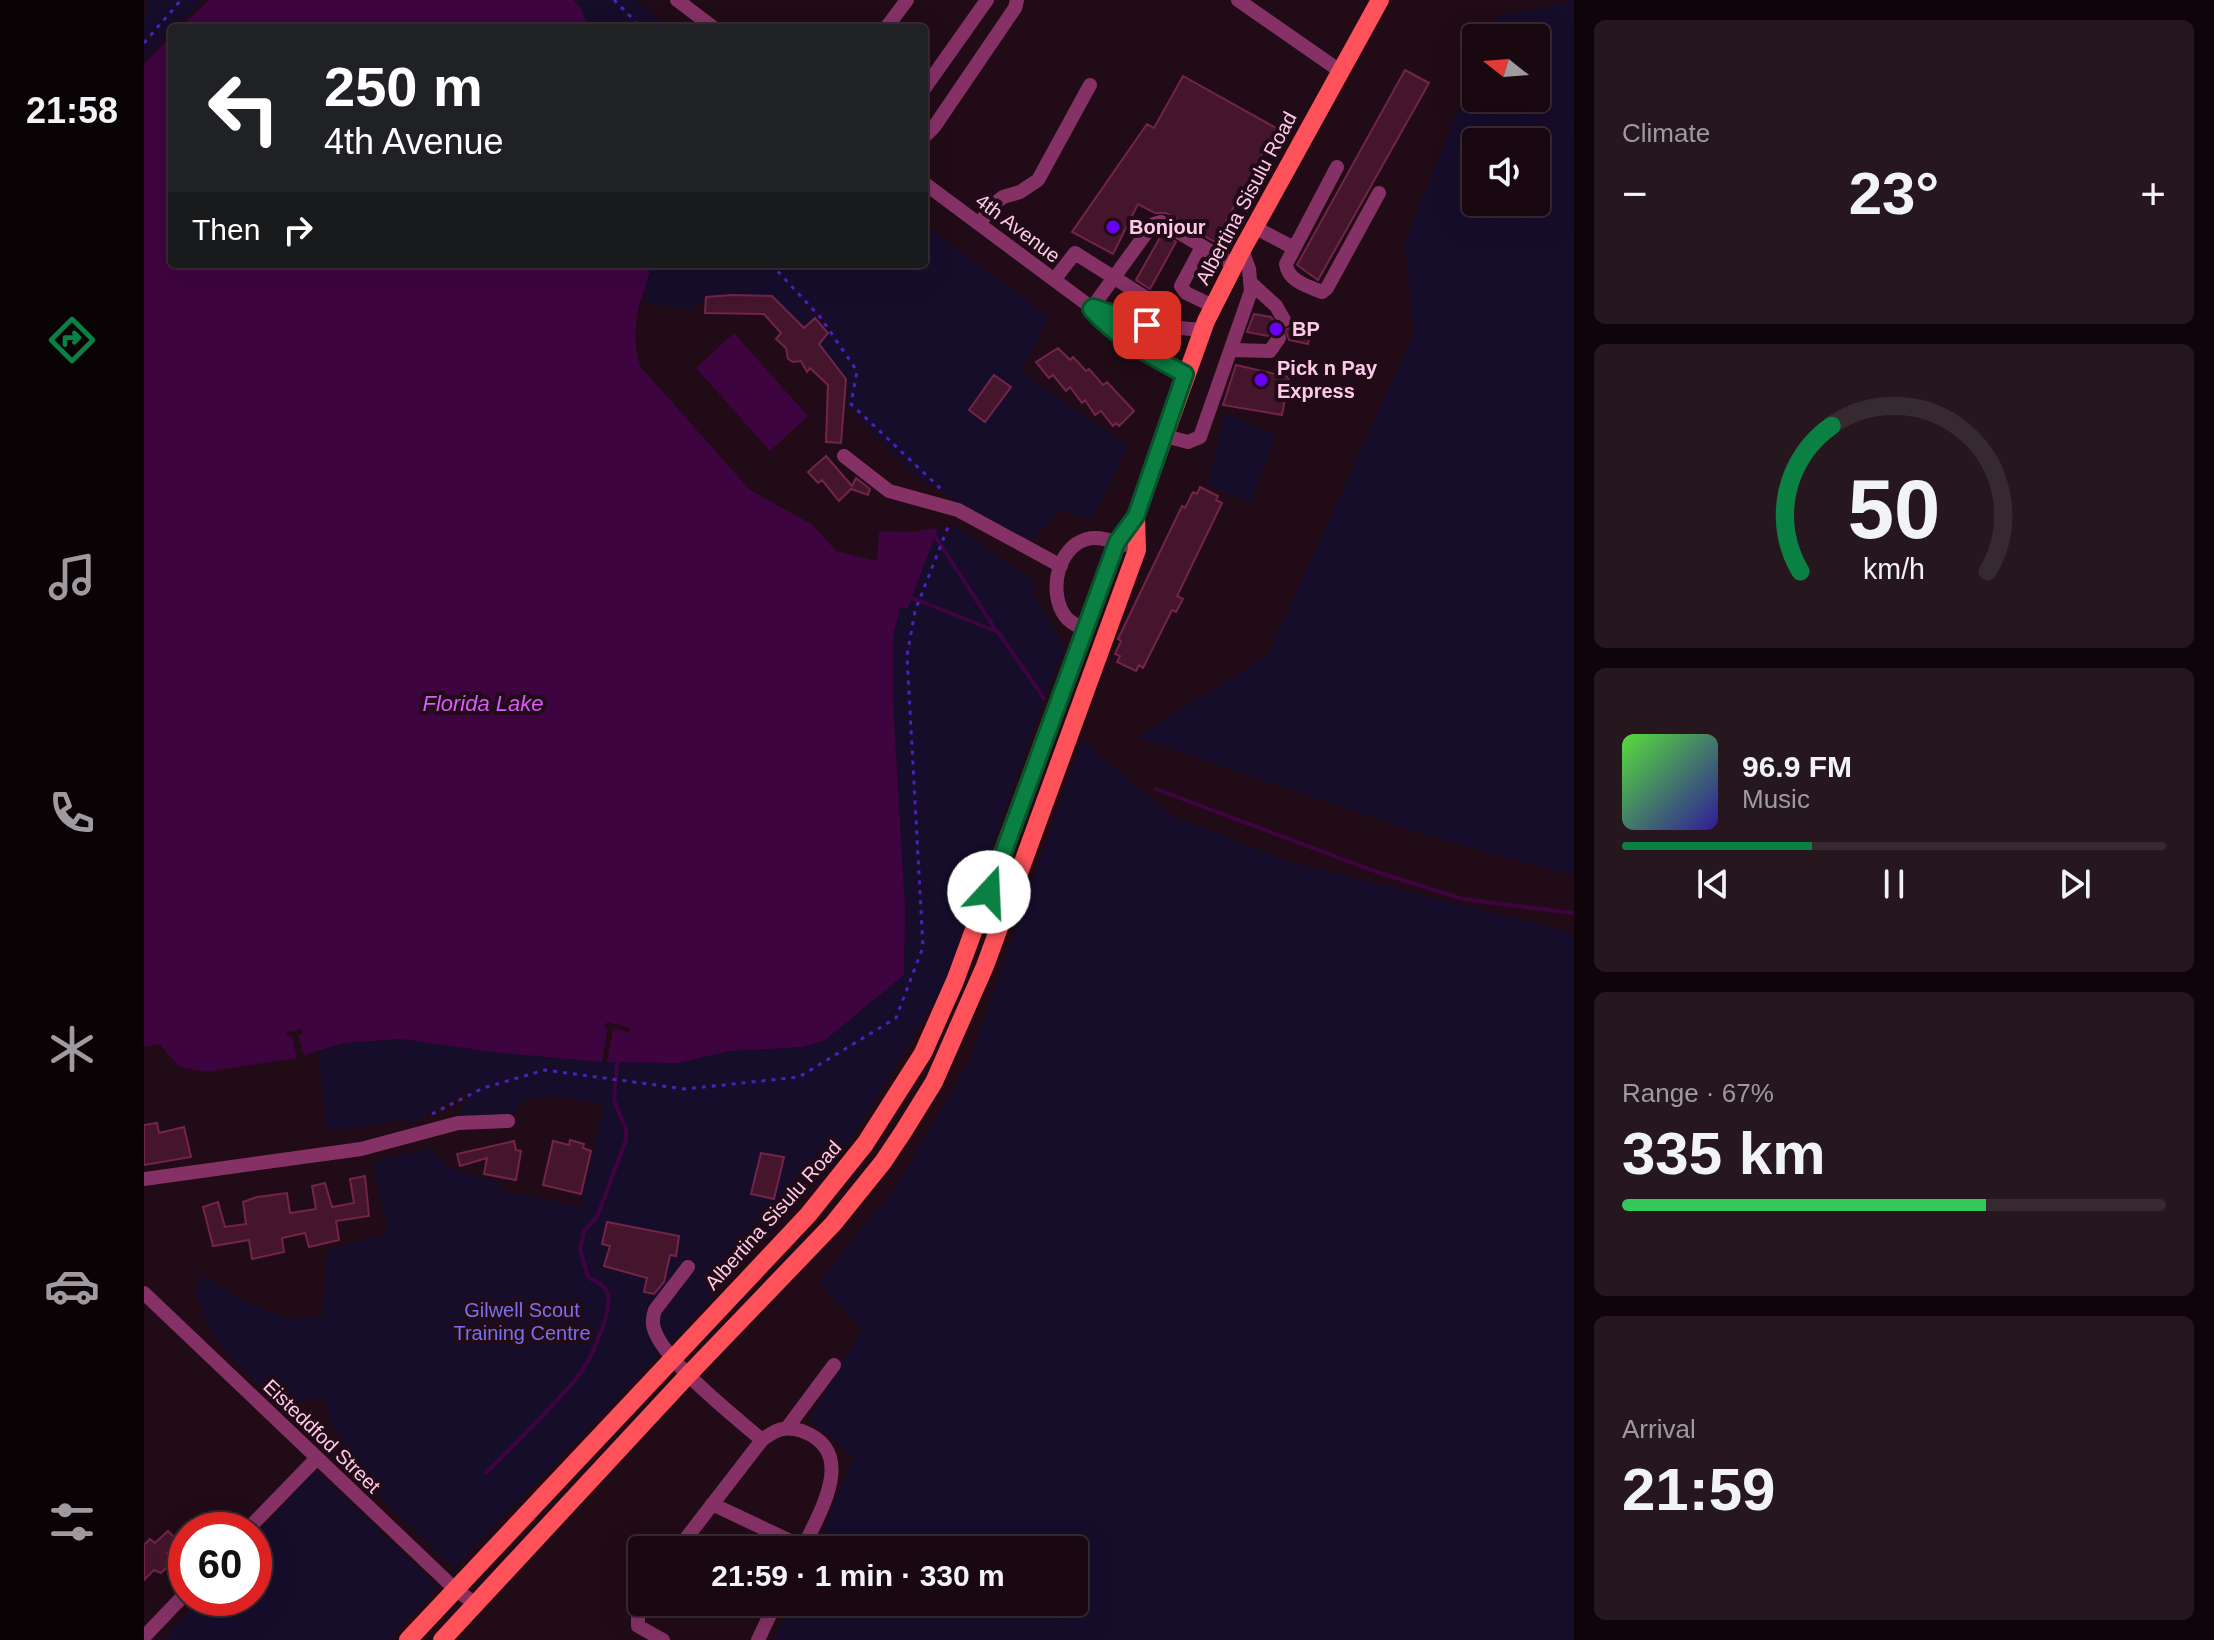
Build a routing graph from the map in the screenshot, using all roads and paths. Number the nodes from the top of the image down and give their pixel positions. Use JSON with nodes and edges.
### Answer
{"nodes":[{"id":1,"x":181,"y":0,"type":"edge"},
{"id":2,"x":614,"y":0,"type":"edge"},
{"id":3,"x":677,"y":0,"type":"edge"},
{"id":4,"x":907,"y":0,"type":"edge"},
{"id":5,"x":987,"y":0,"type":"edge"},
{"id":6,"x":1017,"y":0,"type":"edge"},
{"id":7,"x":1238,"y":0,"type":"edge"},
{"id":8,"x":1380,"y":0,"type":"edge"},
{"id":9,"x":636,"y":24,"type":"edge"},
{"id":10,"x":709,"y":24,"type":"edge"},
{"id":11,"x":889,"y":24,"type":"edge"},
{"id":12,"x":144,"y":43,"type":"edge"},
{"id":13,"x":1340,"y":71,"type":"junction"},
{"id":14,"x":928,"y":83,"type":"edge"},
{"id":15,"x":1090,"y":85,"type":"dead end"},
{"id":16,"x":928,"y":133,"type":"edge"},
{"id":17,"x":1337,"y":167,"type":"dead end"},
{"id":18,"x":928,"y":186,"type":"edge"},
{"id":19,"x":1379,"y":193,"type":"dead end"},
{"id":20,"x":979,"y":224,"type":"junction"},
{"id":21,"x":1254,"y":227,"type":"junction"},
{"id":22,"x":1202,"y":247,"type":"junction"},
{"id":23,"x":1294,"y":248,"type":"junction"},
{"id":24,"x":1238,"y":258,"type":"junction"},
{"id":25,"x":775,"y":268,"type":"edge"},
{"id":26,"x":1113,"y":278,"type":"junction"},
{"id":27,"x":1054,"y":280,"type":"junction"},
{"id":28,"x":1252,"y":284,"type":"junction"},
{"id":29,"x":1159,"y":306,"type":"dead end"},
{"id":30,"x":1213,"y":306,"type":"junction"},
{"id":31,"x":1091,"y":307,"type":"junction"},
{"id":32,"x":1284,"y":320,"type":"dead end"},
{"id":33,"x":1202,"y":330,"type":"junction"},
{"id":34,"x":1279,"y":338,"type":"dead end"},
{"id":35,"x":1231,"y":350,"type":"junction"},
{"id":36,"x":1185,"y":374,"type":"junction"},
{"id":37,"x":1165,"y":436,"type":"junction"},
{"id":38,"x":844,"y":456,"type":"dead end"},
{"id":39,"x":947,"y":495,"type":"dead end"},
{"id":40,"x":1136,"y":516,"type":"junction"},
{"id":41,"x":952,"y":518,"type":"dead end"},
{"id":42,"x":1117,"y":542,"type":"junction"},
{"id":43,"x":1137,"y":550,"type":"junction"},
{"id":44,"x":1061,"y":566,"type":"junction"},
{"id":45,"x":1086,"y":629,"type":"junction"},
{"id":46,"x":422,"y":1121,"type":"dead end"},
{"id":47,"x":508,"y":1121,"type":"dead end"},
{"id":48,"x":144,"y":1179,"type":"edge"},
{"id":49,"x":688,"y":1267,"type":"dead end"},
{"id":50,"x":144,"y":1293,"type":"edge"},
{"id":51,"x":673,"y":1357,"type":"junction"},
{"id":52,"x":834,"y":1365,"type":"dead end"},
{"id":53,"x":689,"y":1374,"type":"junction"},
{"id":54,"x":787,"y":1428,"type":"junction"},
{"id":55,"x":762,"y":1440,"type":"junction"},
{"id":56,"x":316,"y":1459,"type":"junction"},
{"id":57,"x":712,"y":1504,"type":"junction"},
{"id":58,"x":264,"y":1512,"type":"edge"},
{"id":59,"x":688,"y":1536,"type":"edge"},
{"id":60,"x":777,"y":1536,"type":"edge"},
{"id":61,"x":807,"y":1536,"type":"edge"},
{"id":62,"x":456,"y":1590,"type":"junction"},
{"id":63,"x":476,"y":1604,"type":"junction"},
{"id":64,"x":168,"y":1612,"type":"edge"},
{"id":65,"x":638,"y":1616,"type":"edge"},
{"id":66,"x":769,"y":1616,"type":"edge"},
{"id":67,"x":144,"y":1637,"type":"edge"},
{"id":68,"x":408,"y":1640,"type":"edge"},
{"id":69,"x":442,"y":1640,"type":"edge"},
{"id":70,"x":663,"y":1640,"type":"edge"},
{"id":71,"x":758,"y":1640,"type":"edge"}],
"edges":[{"from":1,"to":12,"type":"path"},
{"from":2,"to":9,"type":"path"},
{"from":3,"to":10,"type":"street"},
{"from":4,"to":11,"type":"street"},
{"from":5,"to":14,"type":"street"},
{"from":6,"to":16,"type":"street"},
{"from":7,"to":13,"type":"street"},
{"from":8,"to":13,"type":"main road","name":"Albertina Sisulu Road"},
{"from":13,"to":21,"type":"main road","name":"Albertina Sisulu Road"},
{"from":15,"to":20,"type":"street"},
{"from":17,"to":23,"type":"street"},
{"from":18,"to":20,"type":"street","name":"4th Avenue"},
{"from":19,"to":23,"type":"street"},
{"from":20,"to":27,"type":"street","name":"4th Avenue"},
{"from":21,"to":23,"type":"street"},
{"from":21,"to":24,"type":"main road","name":"Albertina Sisulu Road"},
{"from":22,"to":24,"type":"street"},
{"from":22,"to":26,"type":"street"},
{"from":22,"to":30,"type":"street"},
{"from":24,"to":28,"type":"street"},
{"from":24,"to":30,"type":"main road","name":"Albertina Sisulu Road"},
{"from":25,"to":39,"type":"path"},
{"from":26,"to":27,"type":"street"},
{"from":26,"to":29,"type":"street"},
{"from":26,"to":31,"type":"street"},
{"from":27,"to":31,"type":"street","name":"4th Avenue"},
{"from":28,"to":32,"type":"street"},
{"from":28,"to":35,"type":"street"},
{"from":30,"to":33,"type":"main road","name":"Albertina Sisulu Road"},
{"from":31,"to":33,"type":"street","name":"4th Avenue"},
{"from":31,"to":36,"type":"street","name":"4th Avenue"},
{"from":33,"to":36,"type":"main road","name":"Albertina Sisulu Road"},
{"from":34,"to":35,"type":"street"},
{"from":35,"to":37,"type":"street"},
{"from":36,"to":37,"type":"main road","name":"Albertina Sisulu Road"},
{"from":37,"to":40,"type":"main road","name":"Albertina Sisulu Road"},
{"from":38,"to":44,"type":"street"},
{"from":40,"to":42,"type":"main road","name":"Albertina Sisulu Road"},
{"from":40,"to":43,"type":"main road","name":"Albertina Sisulu Road"},
{"from":41,"to":46,"type":"path"},
{"from":42,"to":43,"type":"street"},
{"from":42,"to":44,"type":"street"},
{"from":42,"to":45,"type":"main road","name":"Albertina Sisulu Road"},
{"from":43,"to":53,"type":"main road","name":"Albertina Sisulu Road"},
{"from":44,"to":45,"type":"street"},
{"from":45,"to":51,"type":"main road","name":"Albertina Sisulu Road"},
{"from":47,"to":48,"type":"street"},
{"from":49,"to":51,"type":"street"},
{"from":50,"to":56,"type":"street","name":"Eisteddfod Street"},
{"from":51,"to":53,"type":"street"},
{"from":51,"to":62,"type":"main road","name":"Albertina Sisulu Road"},
{"from":52,"to":54,"type":"street"},
{"from":53,"to":55,"type":"street"},
{"from":53,"to":63,"type":"main road","name":"Albertina Sisulu Road"},
{"from":54,"to":55,"type":"street"},
{"from":54,"to":61,"type":"street"},
{"from":55,"to":57,"type":"street"},
{"from":56,"to":58,"type":"street"},
{"from":56,"to":62,"type":"street","name":"Eisteddfod Street"},
{"from":57,"to":59,"type":"street"},
{"from":57,"to":60,"type":"street"},
{"from":62,"to":63,"type":"street","name":"Eisteddfod Street"},
{"from":62,"to":68,"type":"main road","name":"Albertina Sisulu Road"},
{"from":63,"to":69,"type":"main road","name":"Albertina Sisulu Road"},
{"from":64,"to":67,"type":"street"},
{"from":65,"to":70,"type":"street"},
{"from":66,"to":71,"type":"street"}]}
